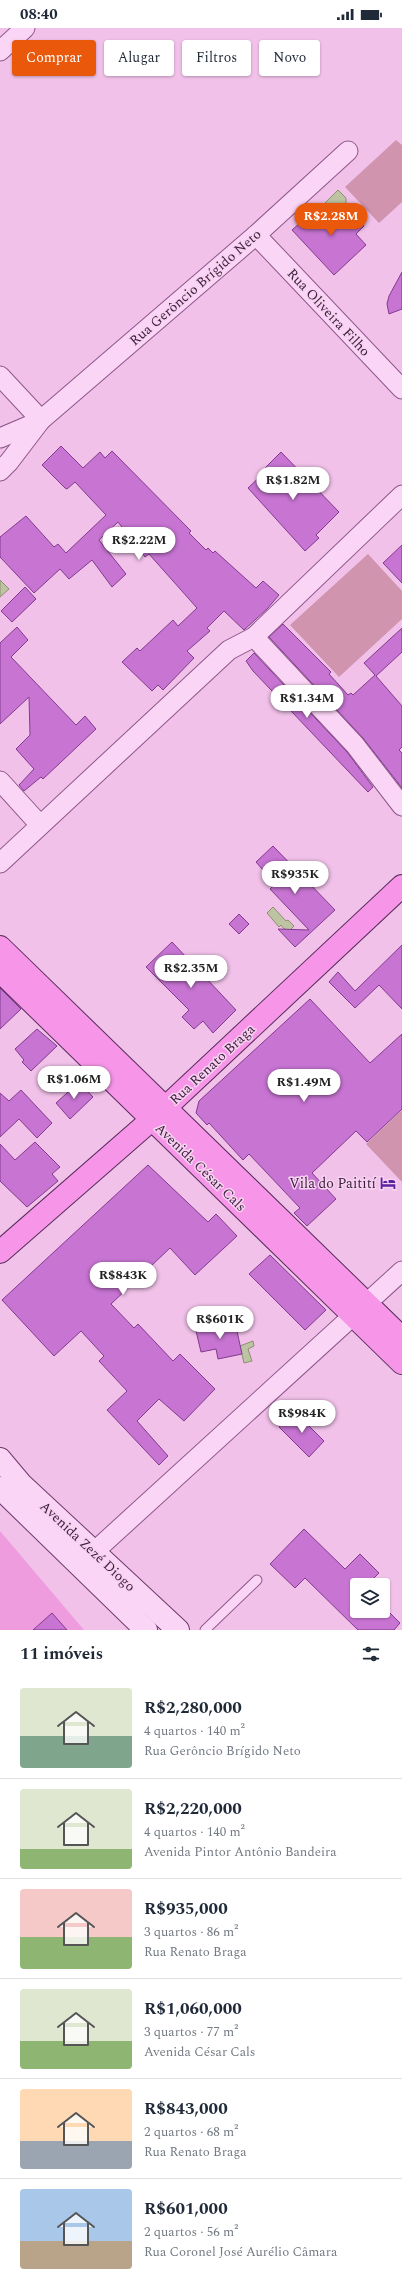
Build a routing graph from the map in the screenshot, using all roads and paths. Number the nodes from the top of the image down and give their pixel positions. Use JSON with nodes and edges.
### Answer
{"nodes":[{"id":1,"x":25,"y":28,"type":"edge"},
{"id":2,"x":0,"y":51,"type":"edge"},
{"id":3,"x":348,"y":152,"type":"dead end"},
{"id":4,"x":256,"y":235,"type":"junction"},
{"id":5,"x":0,"y":376,"type":"edge"},
{"id":6,"x":402,"y":389,"type":"edge"},
{"id":7,"x":41,"y":420,"type":"junction"},
{"id":8,"x":0,"y":438,"type":"edge"},
{"id":9,"x":0,"y":471,"type":"edge"},
{"id":10,"x":402,"y":495,"type":"edge"},
{"id":11,"x":254,"y":637,"type":"junction"},
{"id":12,"x":0,"y":781,"type":"edge"},
{"id":13,"x":402,"y":806,"type":"edge"},
{"id":14,"x":40,"y":825,"type":"junction"},
{"id":15,"x":0,"y":863,"type":"edge"},
{"id":16,"x":402,"y":886,"type":"edge"},
{"id":17,"x":0,"y":947,"type":"edge"},
{"id":18,"x":0,"y":971,"type":"edge"},
{"id":19,"x":159,"y":1114,"type":"junction"},
{"id":20,"x":0,"y":1252,"type":"edge"},
{"id":21,"x":402,"y":1271,"type":"edge"},
{"id":22,"x":360,"y":1309,"type":"junction"},
{"id":23,"x":402,"y":1338,"type":"edge"},
{"id":24,"x":402,"y":1363,"type":"edge"},
{"id":25,"x":0,"y":1459,"type":"edge"},
{"id":26,"x":0,"y":1488,"type":"edge"},
{"id":27,"x":87,"y":1558,"type":"junction"},
{"id":28,"x":257,"y":1580,"type":"dead end"},
{"id":29,"x":146,"y":1630,"type":"edge"},
{"id":30,"x":178,"y":1630,"type":"edge"},
{"id":31,"x":205,"y":1630,"type":"edge"}],
"edges":[{"from":1,"to":2,"type":"street"},
{"from":3,"to":4,"type":"street","name":"Rua Gerôncio Brígido Neto"},
{"from":4,"to":6,"type":"street","name":"Rua Oliveira Filho"},
{"from":4,"to":7,"type":"street","name":"Rua Gerôncio Brígido Neto"},
{"from":5,"to":7,"type":"street"},
{"from":7,"to":8,"type":"street","name":"Rua Gerôncio Brígido Neto"},
{"from":7,"to":9,"type":"street","name":"Rua Gerôncio Brígido Neto"},
{"from":10,"to":11,"type":"street"},
{"from":11,"to":13,"type":"street"},
{"from":11,"to":14,"type":"street"},
{"from":12,"to":14,"type":"street"},
{"from":14,"to":15,"type":"street"},
{"from":16,"to":19,"type":"main road","name":"Rua Renato Braga"},
{"from":17,"to":19,"type":"main road","name":"Avenida César Cals"},
{"from":18,"to":19,"type":"main road","name":"Avenida César Cals"},
{"from":19,"to":20,"type":"main road","name":"Rua Renato Braga"},
{"from":19,"to":22,"type":"main road","name":"Avenida César Cals"},
{"from":21,"to":22,"type":"street"},
{"from":22,"to":23,"type":"main road","name":"Avenida César Cals"},
{"from":22,"to":24,"type":"main road","name":"Avenida César Cals"},
{"from":22,"to":27,"type":"street"},
{"from":25,"to":27,"type":"main road","name":"Avenida Zezé Diogo"},
{"from":26,"to":27,"type":"main road"},
{"from":27,"to":29,"type":"main road"},
{"from":27,"to":30,"type":"main road","name":"Avenida Zezé Diogo"},
{"from":28,"to":31,"type":"lane"}]}
